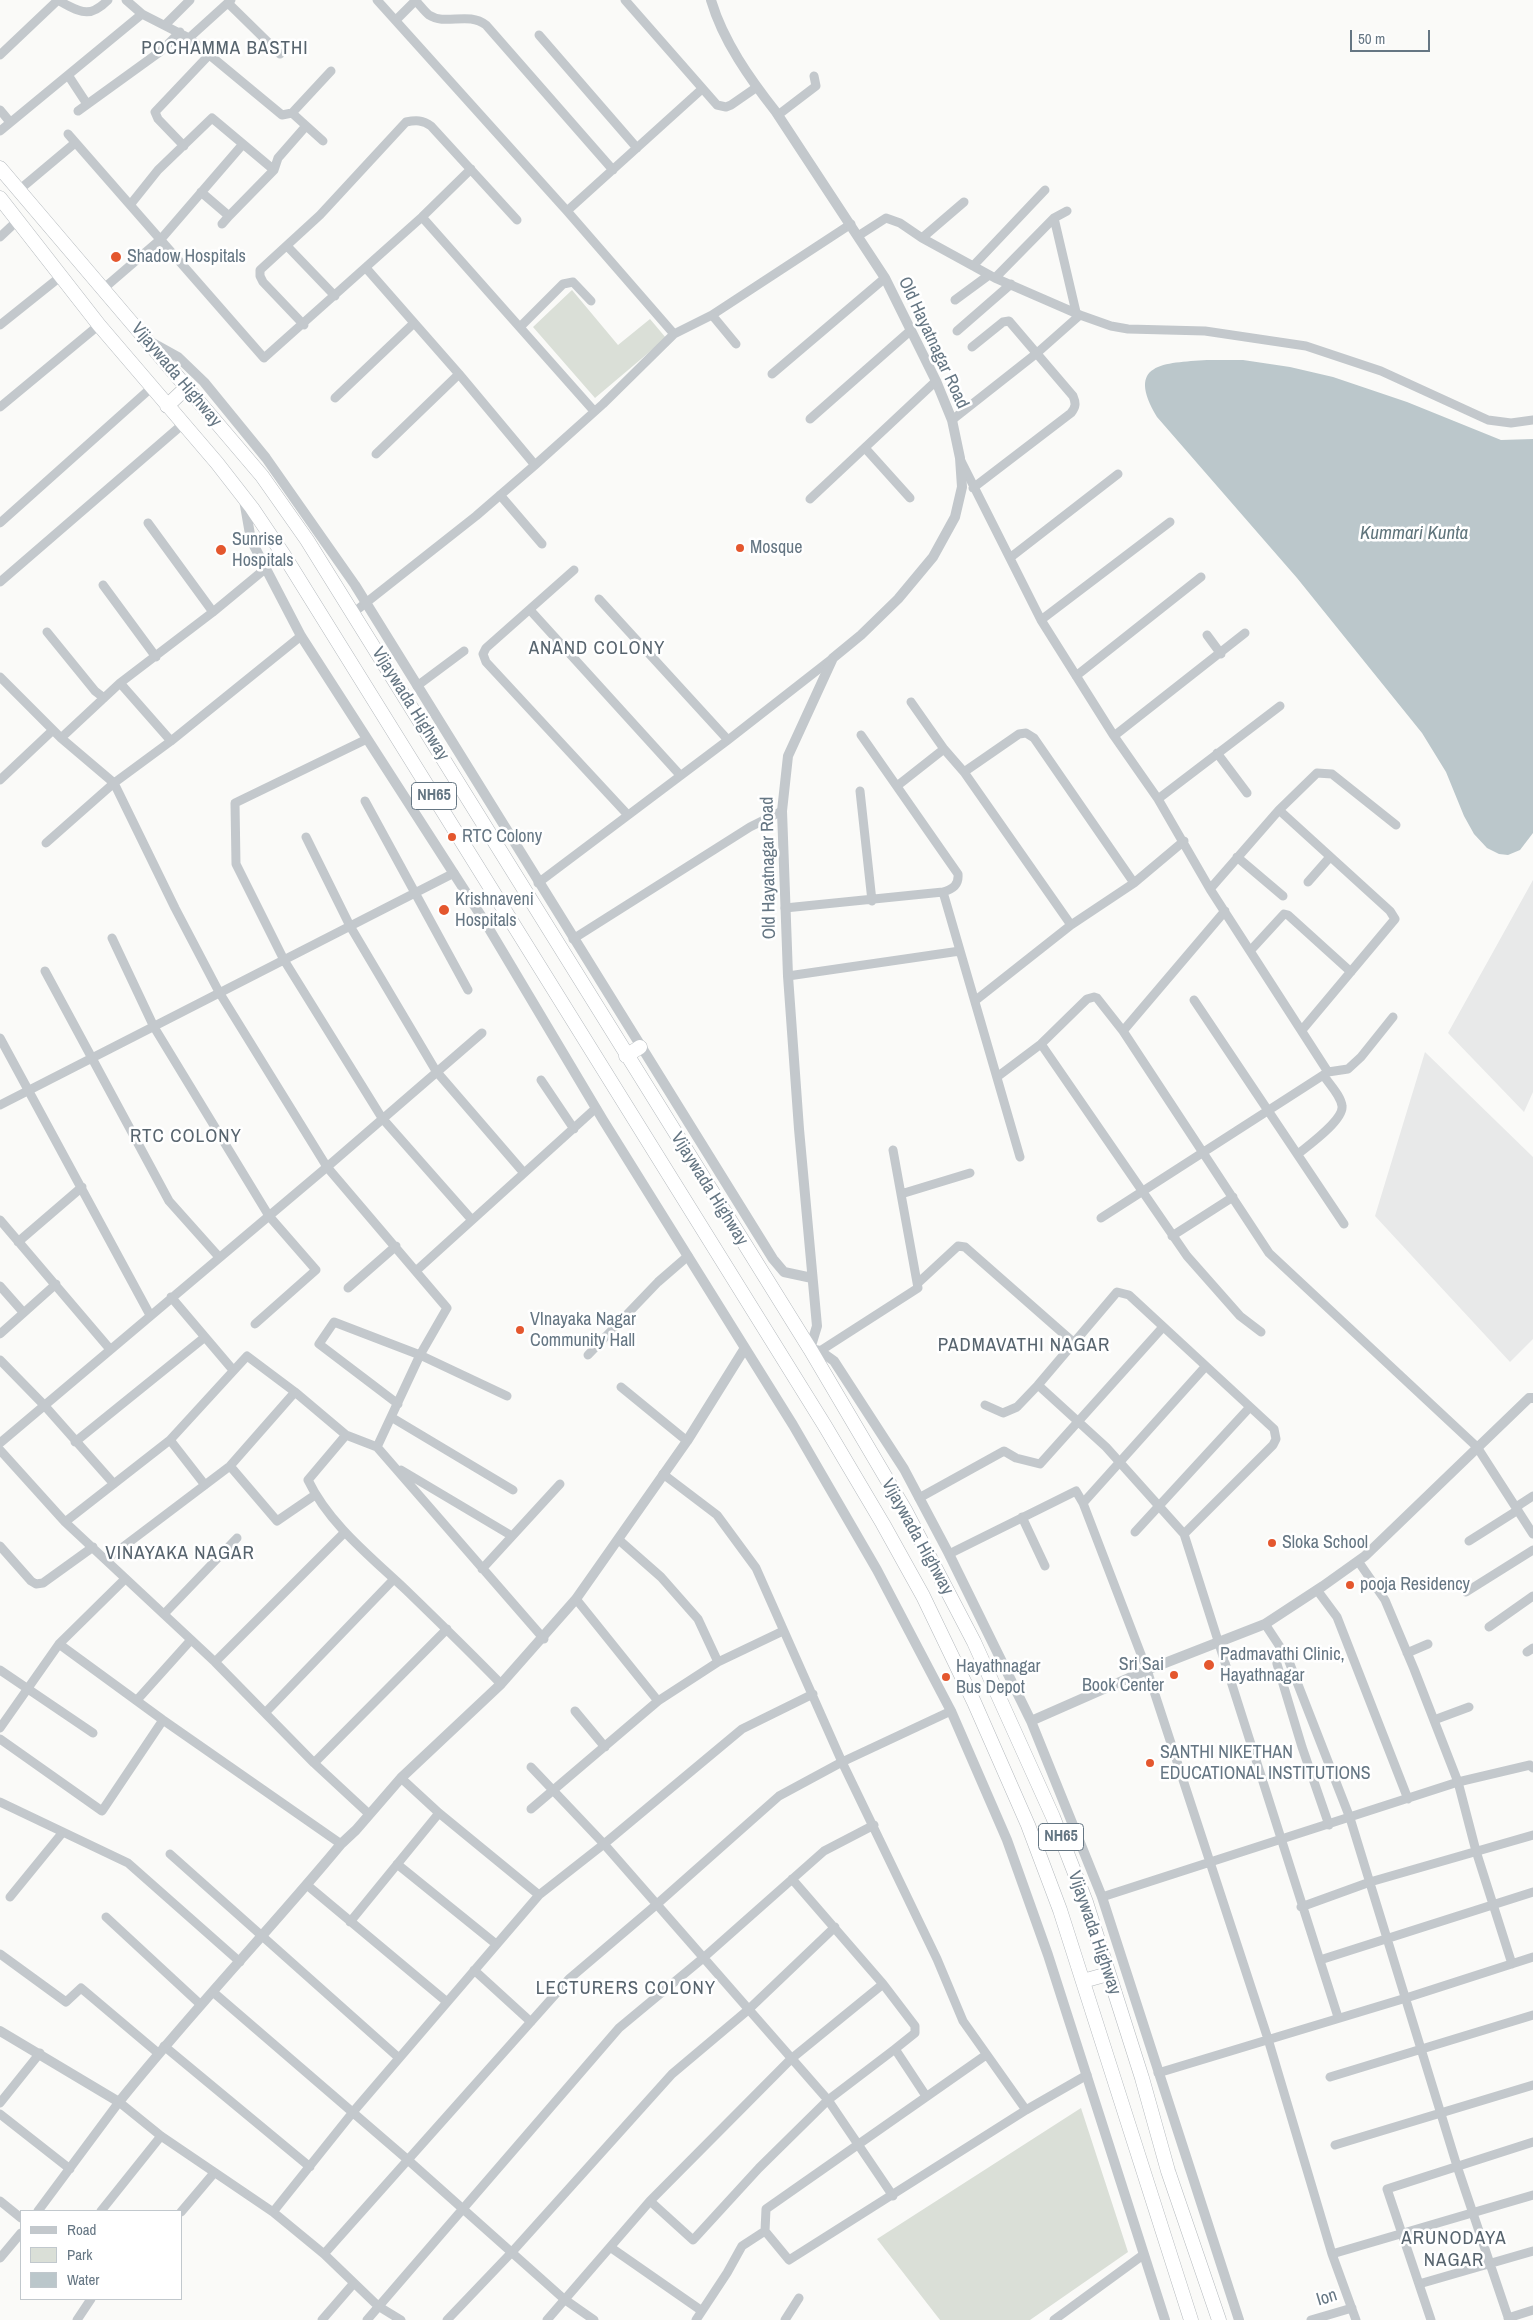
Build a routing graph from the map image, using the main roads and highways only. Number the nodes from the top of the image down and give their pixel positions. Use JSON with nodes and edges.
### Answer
{"nodes":[{"id":1,"x":0,"y":168,"type":"edge"},
{"id":2,"x":0,"y":198,"type":"edge"},
{"id":3,"x":186,"y":388,"type":"junction"},
{"id":4,"x":167,"y":406,"type":"junction"},
{"id":5,"x":640,"y":1047,"type":"road end"},
{"id":6,"x":626,"y":1056,"type":"junction"},
{"id":7,"x":1108,"y":1974,"type":"junction"},
{"id":8,"x":1083,"y":1981,"type":"junction"},
{"id":9,"x":1192,"y":2320,"type":"edge"},
{"id":10,"x":1219,"y":2320,"type":"edge"}],
"edges":[{"from":1,"to":3,"type":"highway","name":"Vijaywada Highway","number":"NH65"},
{"from":2,"to":4,"type":"highway","name":"Vijaywada Highway","number":"NH65"},
{"from":3,"to":4,"type":"highway"},
{"from":3,"to":6,"type":"highway","name":"Vijaywada Highway","number":"NH65"},
{"from":4,"to":8,"type":"highway","name":"Vijaywada Highway","number":"NH65"},
{"from":5,"to":6,"type":"highway"},
{"from":6,"to":7,"type":"highway","name":"Vijaywada Highway","number":"NH65"},
{"from":7,"to":8,"type":"highway"},
{"from":7,"to":10,"type":"highway","name":"Vijaywada Highway","number":"NH65"},
{"from":8,"to":9,"type":"highway","name":"Vijaywada Highway","number":"NH65"}]}
